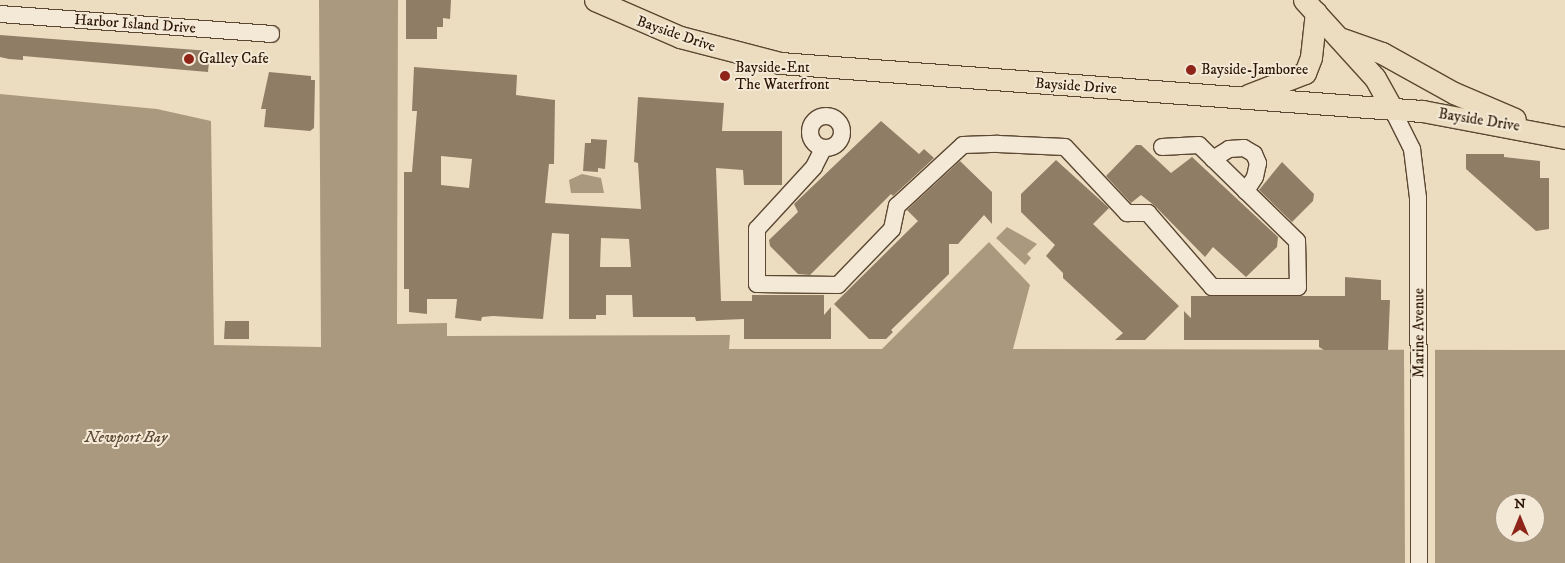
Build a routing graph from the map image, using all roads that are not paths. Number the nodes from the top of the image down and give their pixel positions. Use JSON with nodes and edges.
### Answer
{"nodes":[{"id":1,"x":595,"y":0,"type":"edge"},
{"id":2,"x":1310,"y":6,"type":"edge"},
{"id":3,"x":0,"y":14,"type":"edge"},
{"id":4,"x":271,"y":34,"type":"dead end"},
{"id":5,"x":1342,"y":39,"type":"junction"},
{"id":6,"x":1237,"y":98,"type":"junction"},
{"id":7,"x":1392,"y":109,"type":"junction"},
{"id":8,"x":1532,"y":129,"type":"junction"},
{"id":9,"x":1565,"y":138,"type":"edge"},
{"id":10,"x":1162,"y":147,"type":"dead end"},
{"id":11,"x":823,"y":149,"type":"dead end"},
{"id":12,"x":1213,"y":160,"type":"junction"},
{"id":13,"x":1246,"y":191,"type":"junction"},
{"id":14,"x":1419,"y":563,"type":"edge"}],
"edges":[{"from":1,"to":6,"type":"main road","name":"Bayside Drive"},
{"from":2,"to":5,"type":"main road"},
{"from":2,"to":6,"type":"main road"},
{"from":3,"to":4,"type":"street","name":"Harbor Island Drive"},
{"from":5,"to":7,"type":"main road"},
{"from":5,"to":8,"type":"main road"},
{"from":6,"to":7,"type":"main road","name":"Bayside Drive"},
{"from":7,"to":8,"type":"main road","name":"Bayside Drive"},
{"from":7,"to":14,"type":"street","name":"Marine Avenue"},
{"from":8,"to":9,"type":"main road","name":"Bayside Drive"},
{"from":10,"to":12,"type":"street"},
{"from":11,"to":13,"type":"street"},
{"from":12,"to":13,"type":"street"},
{"from":12,"to":13,"type":"street"}]}
